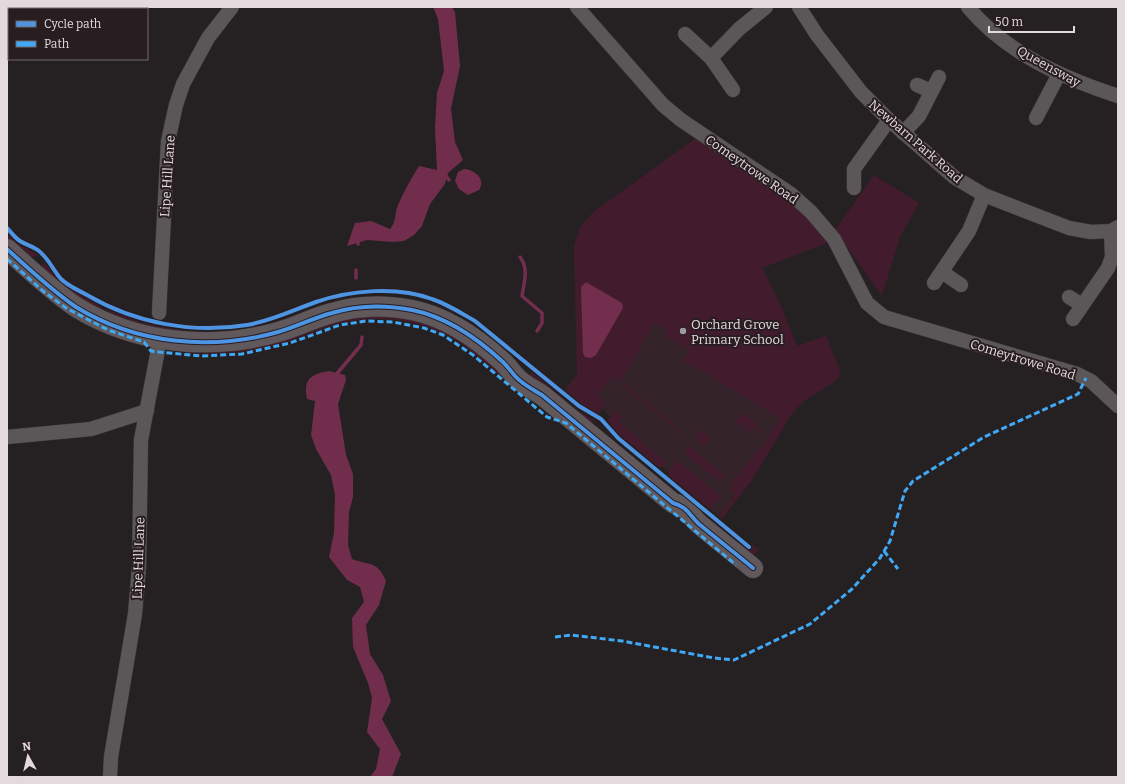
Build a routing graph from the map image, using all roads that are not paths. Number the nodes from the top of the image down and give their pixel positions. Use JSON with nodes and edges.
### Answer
{"nodes":[{"id":1,"x":232,"y":7,"type":"edge"},
{"id":2,"x":577,"y":7,"type":"edge"},
{"id":3,"x":766,"y":7,"type":"edge"},
{"id":4,"x":799,"y":7,"type":"edge"},
{"id":5,"x":968,"y":7,"type":"edge"},
{"id":6,"x":685,"y":34,"type":"dead end"},
{"id":7,"x":711,"y":58,"type":"junction"},
{"id":8,"x":1059,"y":74,"type":"junction"},
{"id":9,"x":939,"y":77,"type":"dead end"},
{"id":10,"x":917,"y":85,"type":"dead end"},
{"id":11,"x":733,"y":90,"type":"dead end"},
{"id":12,"x":931,"y":91,"type":"junction"},
{"id":13,"x":1118,"y":96,"type":"edge"},
{"id":14,"x":1036,"y":118,"type":"dead end"},
{"id":15,"x":889,"y":120,"type":"junction"},
{"id":16,"x":903,"y":133,"type":"junction"},
{"id":17,"x":854,"y":188,"type":"dead end"},
{"id":18,"x":984,"y":195,"type":"junction"},
{"id":19,"x":1114,"y":229,"type":"edge"},
{"id":20,"x":7,"y":249,"type":"edge"},
{"id":21,"x":942,"y":272,"type":"junction"},
{"id":22,"x":934,"y":283,"type":"dead end"},
{"id":23,"x":961,"y":285,"type":"dead end"},
{"id":24,"x":1069,"y":297,"type":"dead end"},
{"id":25,"x":1082,"y":305,"type":"junction"},
{"id":26,"x":159,"y":313,"type":"dead end"},
{"id":27,"x":1073,"y":318,"type":"dead end"},
{"id":28,"x":160,"y":339,"type":"junction"},
{"id":29,"x":1118,"y":406,"type":"edge"},
{"id":30,"x":147,"y":412,"type":"junction"},
{"id":31,"x":7,"y":437,"type":"edge"},
{"id":32,"x":753,"y":568,"type":"dead end"},
{"id":33,"x":110,"y":777,"type":"edge"}],
"edges":[{"from":1,"to":26,"type":"street","name":"Lipe Hill Lane"},
{"from":2,"to":29,"type":"street","name":"Comeytrowe Road"},
{"from":3,"to":7,"type":"street"},
{"from":4,"to":15,"type":"street","name":"Newbarn Park Road"},
{"from":5,"to":8,"type":"street","name":"Queensway"},
{"from":6,"to":7,"type":"street"},
{"from":7,"to":11,"type":"street"},
{"from":8,"to":13,"type":"street","name":"Queensway"},
{"from":8,"to":14,"type":"street"},
{"from":9,"to":12,"type":"street"},
{"from":10,"to":12,"type":"street"},
{"from":12,"to":16,"type":"street"},
{"from":15,"to":16,"type":"street","name":"Newbarn Park Road"},
{"from":15,"to":17,"type":"street"},
{"from":16,"to":18,"type":"street","name":"Newbarn Park Road"},
{"from":18,"to":19,"type":"street","name":"Newbarn Park Road"},
{"from":18,"to":21,"type":"street"},
{"from":19,"to":25,"type":"street"},
{"from":20,"to":28,"type":"street"},
{"from":21,"to":22,"type":"street"},
{"from":21,"to":23,"type":"street"},
{"from":24,"to":25,"type":"street"},
{"from":25,"to":27,"type":"street"},
{"from":28,"to":30,"type":"street","name":"Lipe Hill Lane"},
{"from":28,"to":32,"type":"street"},
{"from":30,"to":31,"type":"street"},
{"from":30,"to":33,"type":"street","name":"Lipe Hill Lane"}]}
